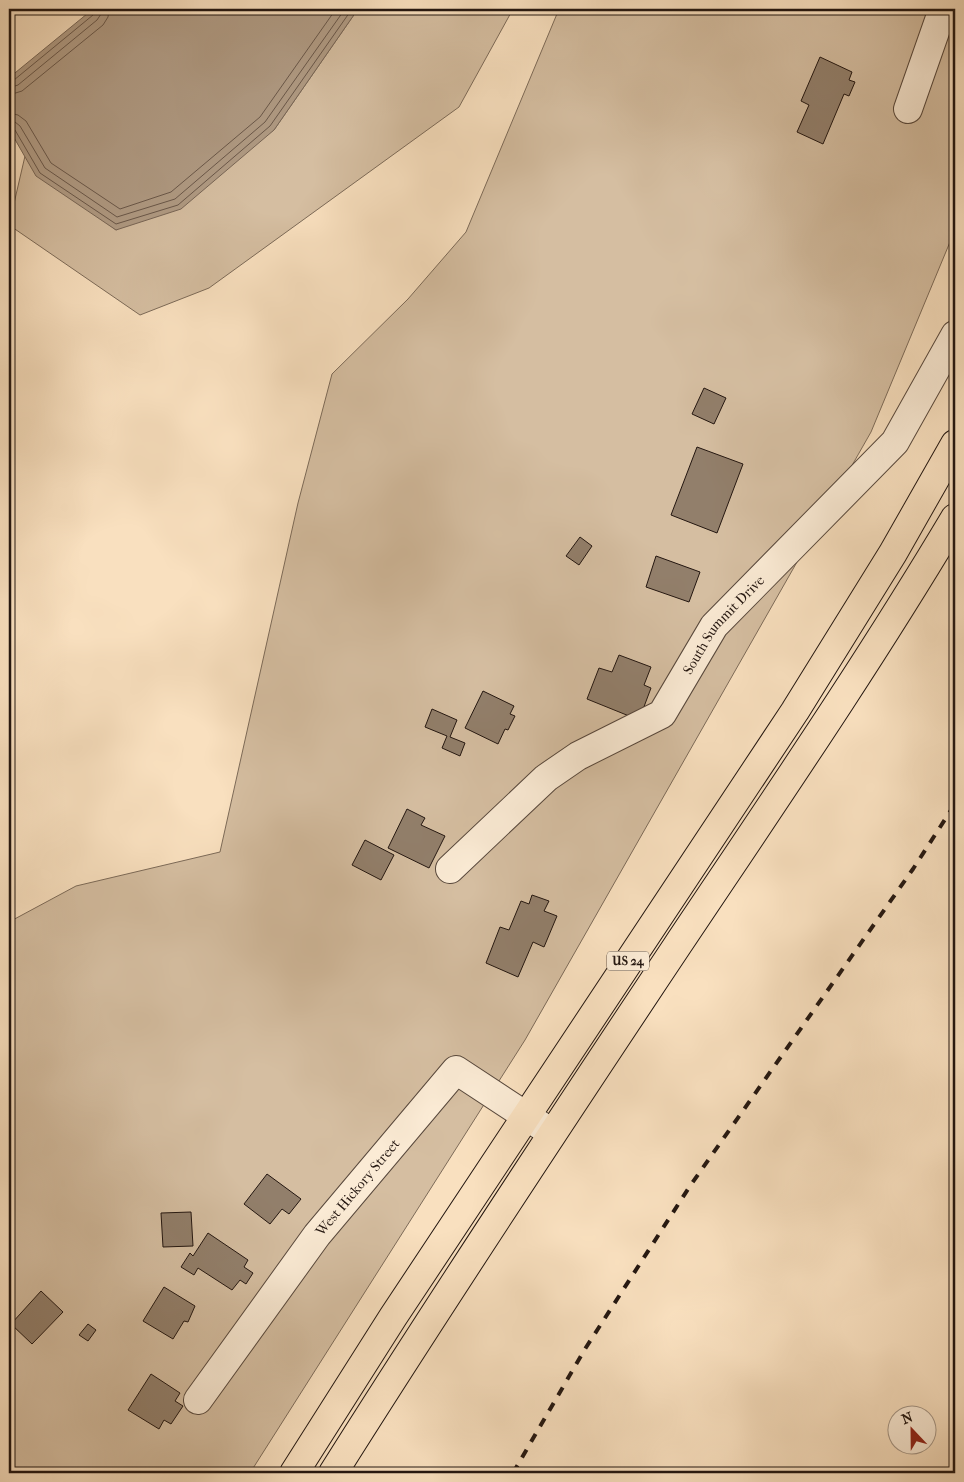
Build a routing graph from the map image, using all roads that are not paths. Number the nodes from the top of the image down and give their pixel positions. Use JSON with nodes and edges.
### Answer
{"nodes":[{"id":1,"x":943,"y":9,"type":"edge"},
{"id":2,"x":908,"y":109,"type":"dead end"},
{"id":3,"x":955,"y":334,"type":"edge"},
{"id":4,"x":955,"y":444,"type":"edge"},
{"id":5,"x":955,"y":518,"type":"edge"},
{"id":6,"x":450,"y":869,"type":"dead end"},
{"id":7,"x":525,"y":1116,"type":"junction"},
{"id":8,"x":552,"y":1133,"type":"junction"},
{"id":9,"x":198,"y":1400,"type":"dead end"},
{"id":10,"x":294,"y":1473,"type":"edge"},
{"id":11,"x":333,"y":1473,"type":"edge"}],
"edges":[{"from":1,"to":2,"type":"street"},
{"from":3,"to":6,"type":"street","name":"South Summit Drive"},
{"from":4,"to":7,"type":"main road","number":"US 24"},
{"from":5,"to":8,"type":"main road","number":"US 24"},
{"from":7,"to":8,"type":"street","name":"West Hickory Street"},
{"from":7,"to":9,"type":"street","name":"West Hickory Street"},
{"from":7,"to":10,"type":"main road","number":"US 24"},
{"from":8,"to":11,"type":"main road","number":"US 24"}]}
